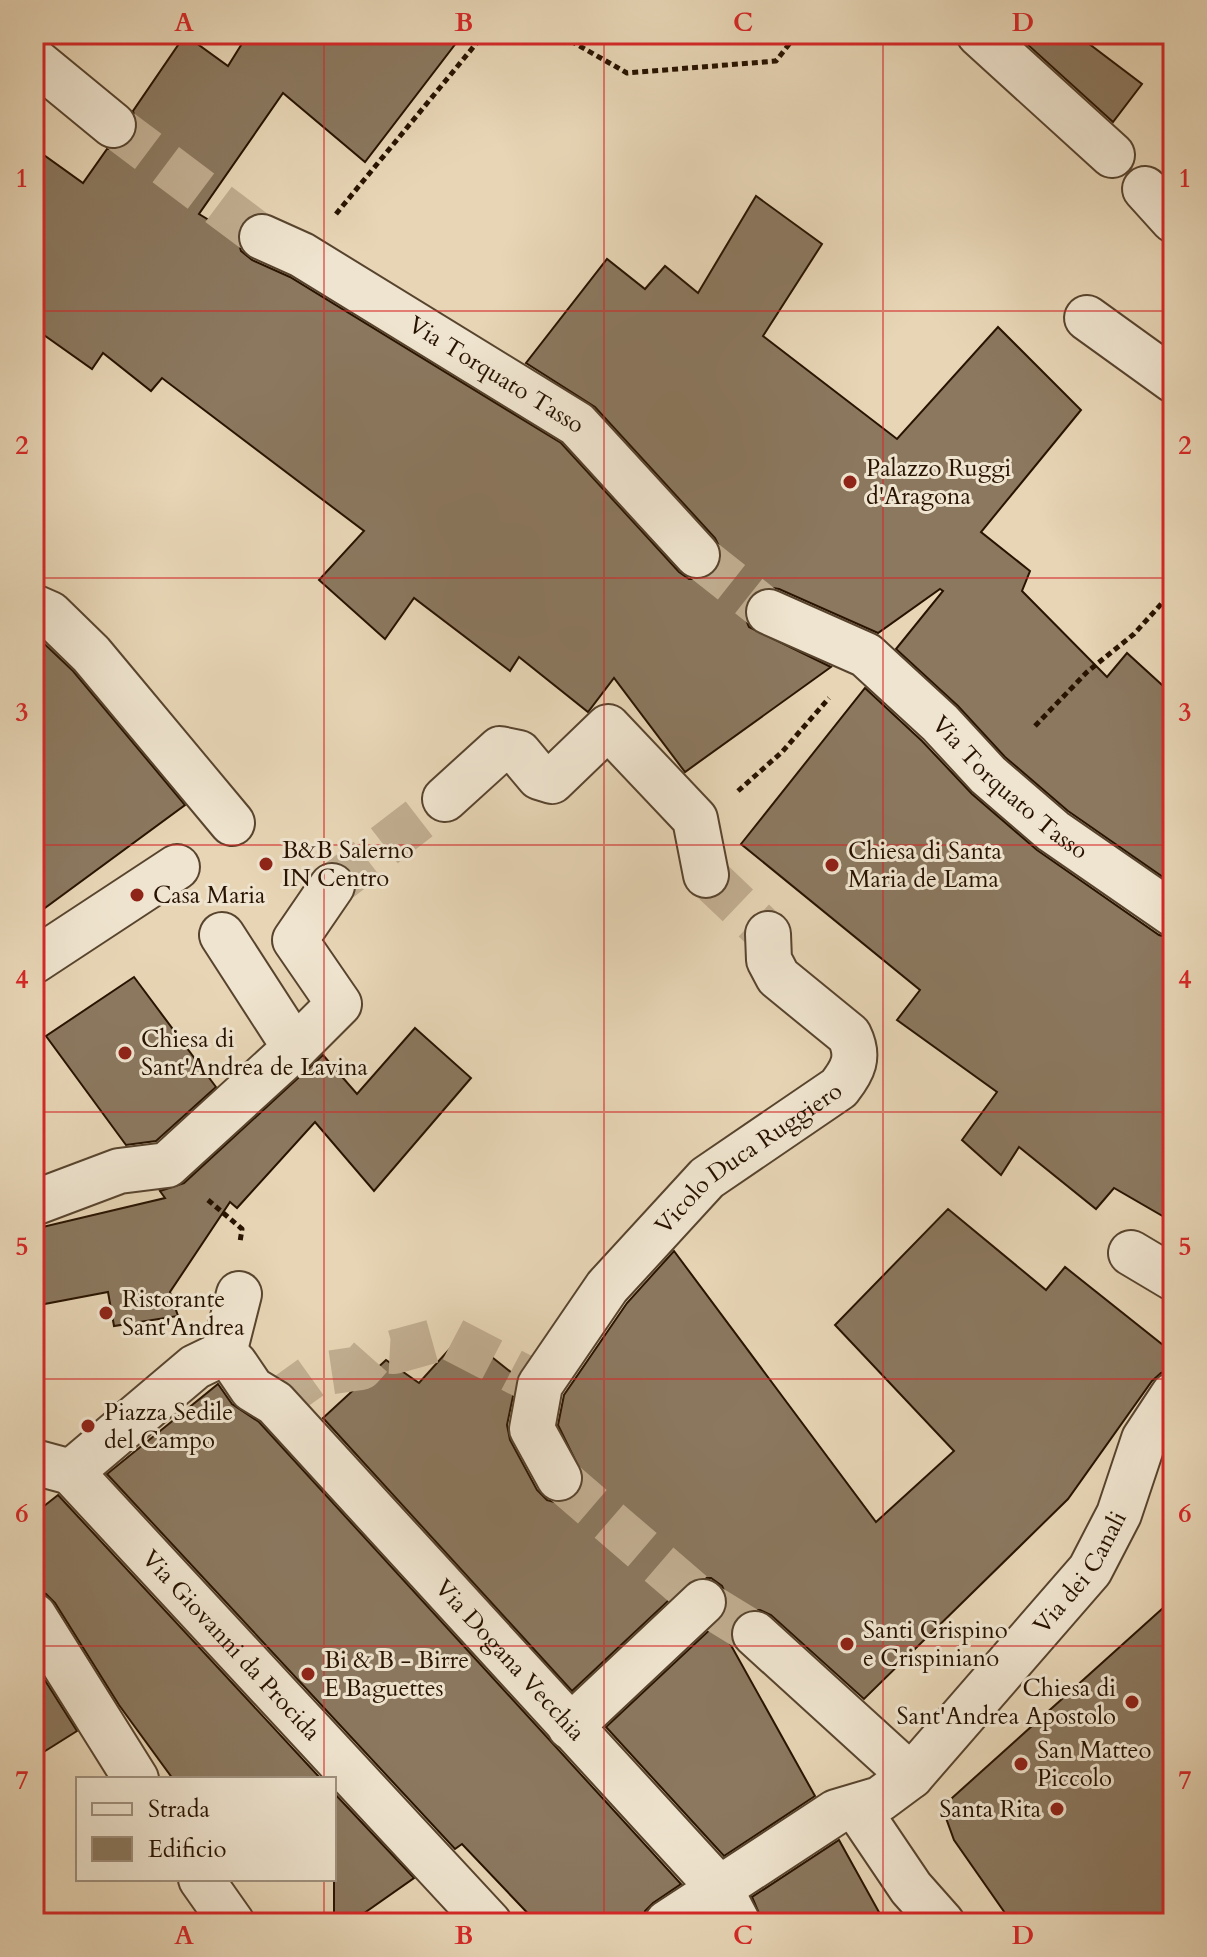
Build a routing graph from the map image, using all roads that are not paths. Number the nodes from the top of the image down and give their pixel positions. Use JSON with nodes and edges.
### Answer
{"nodes":[{"id":1,"x":979,"y":34,"type":"edge"},
{"id":2,"x":34,"y":60,"type":"edge"},
{"id":3,"x":113,"y":125,"type":"tunnel mouth"},
{"id":4,"x":1112,"y":155,"type":"dead end"},
{"id":5,"x":262,"y":237,"type":"tunnel mouth"},
{"id":6,"x":1087,"y":318,"type":"dead end"},
{"id":7,"x":1173,"y":380,"type":"edge"},
{"id":8,"x":697,"y":555,"type":"tunnel mouth"},
{"id":9,"x":34,"y":607,"type":"edge"},
{"id":10,"x":769,"y":612,"type":"tunnel mouth"},
{"id":11,"x":445,"y":799,"type":"tunnel mouth"},
{"id":12,"x":232,"y":823,"type":"dead end"},
{"id":13,"x":177,"y":867,"type":"dead end"},
{"id":14,"x":706,"y":875,"type":"tunnel mouth"},
{"id":15,"x":332,"y":886,"type":"tunnel mouth"},
{"id":16,"x":1173,"y":914,"type":"edge"},
{"id":17,"x":768,"y":934,"type":"tunnel mouth"},
{"id":18,"x":222,"y":935,"type":"dead end"},
{"id":19,"x":34,"y":961,"type":"edge"},
{"id":20,"x":295,"y":1048,"type":"junction"},
{"id":21,"x":34,"y":1203,"type":"edge"},
{"id":22,"x":1131,"y":1253,"type":"dead end"},
{"id":23,"x":1173,"y":1278,"type":"edge"},
{"id":24,"x":239,"y":1294,"type":"road end"},
{"id":25,"x":224,"y":1353,"type":"junction"},
{"id":26,"x":1173,"y":1395,"type":"edge"},
{"id":27,"x":52,"y":1467,"type":"edge"},
{"id":28,"x":559,"y":1478,"type":"tunnel mouth"},
{"id":29,"x":703,"y":1602,"type":"dead end"},
{"id":30,"x":34,"y":1616,"type":"edge"},
{"id":31,"x":755,"y":1634,"type":"tunnel mouth"},
{"id":32,"x":570,"y":1727,"type":"junction"},
{"id":33,"x":911,"y":1776,"type":"junction"},
{"id":34,"x":135,"y":1777,"type":"edge"},
{"id":35,"x":857,"y":1808,"type":"junction"},
{"id":36,"x":202,"y":1881,"type":"edge"},
{"id":37,"x":729,"y":1906,"type":"edge"},
{"id":38,"x":232,"y":1923,"type":"edge"},
{"id":39,"x":489,"y":1923,"type":"edge"},
{"id":40,"x":667,"y":1923,"type":"edge"},
{"id":41,"x":942,"y":1923,"type":"edge"}],
"edges":[{"from":1,"to":4,"type":"street"},
{"from":2,"to":3,"type":"street"},
{"from":5,"to":8,"type":"street","name":"Via Torquato Tasso"},
{"from":6,"to":7,"type":"street"},
{"from":9,"to":12,"type":"street"},
{"from":10,"to":16,"type":"street","name":"Via Torquato Tasso"},
{"from":11,"to":14,"type":"street"},
{"from":13,"to":19,"type":"street"},
{"from":15,"to":20,"type":"street"},
{"from":17,"to":28,"type":"street","name":"Vicolo Duca Ruggiero"},
{"from":18,"to":20,"type":"street"},
{"from":20,"to":21,"type":"street"},
{"from":22,"to":23,"type":"street"},
{"from":24,"to":25,"type":"street"},
{"from":25,"to":27,"type":"street"},
{"from":25,"to":32,"type":"street","name":"Via Dogana Vecchia"},
{"from":26,"to":33,"type":"street","name":"Via dei Canali"},
{"from":27,"to":39,"type":"street","name":"Via Giovanni da Procida"},
{"from":29,"to":32,"type":"street"},
{"from":30,"to":34,"type":"street"},
{"from":31,"to":33,"type":"street"},
{"from":32,"to":37,"type":"street","name":"Via Dogana Vecchia"},
{"from":33,"to":35,"type":"street","name":"Via dei Canali"},
{"from":35,"to":37,"type":"street","name":"Via dei Canali"},
{"from":35,"to":41,"type":"street"},
{"from":36,"to":38,"type":"street"},
{"from":37,"to":40,"type":"street","name":"Via dei Canali"}]}
